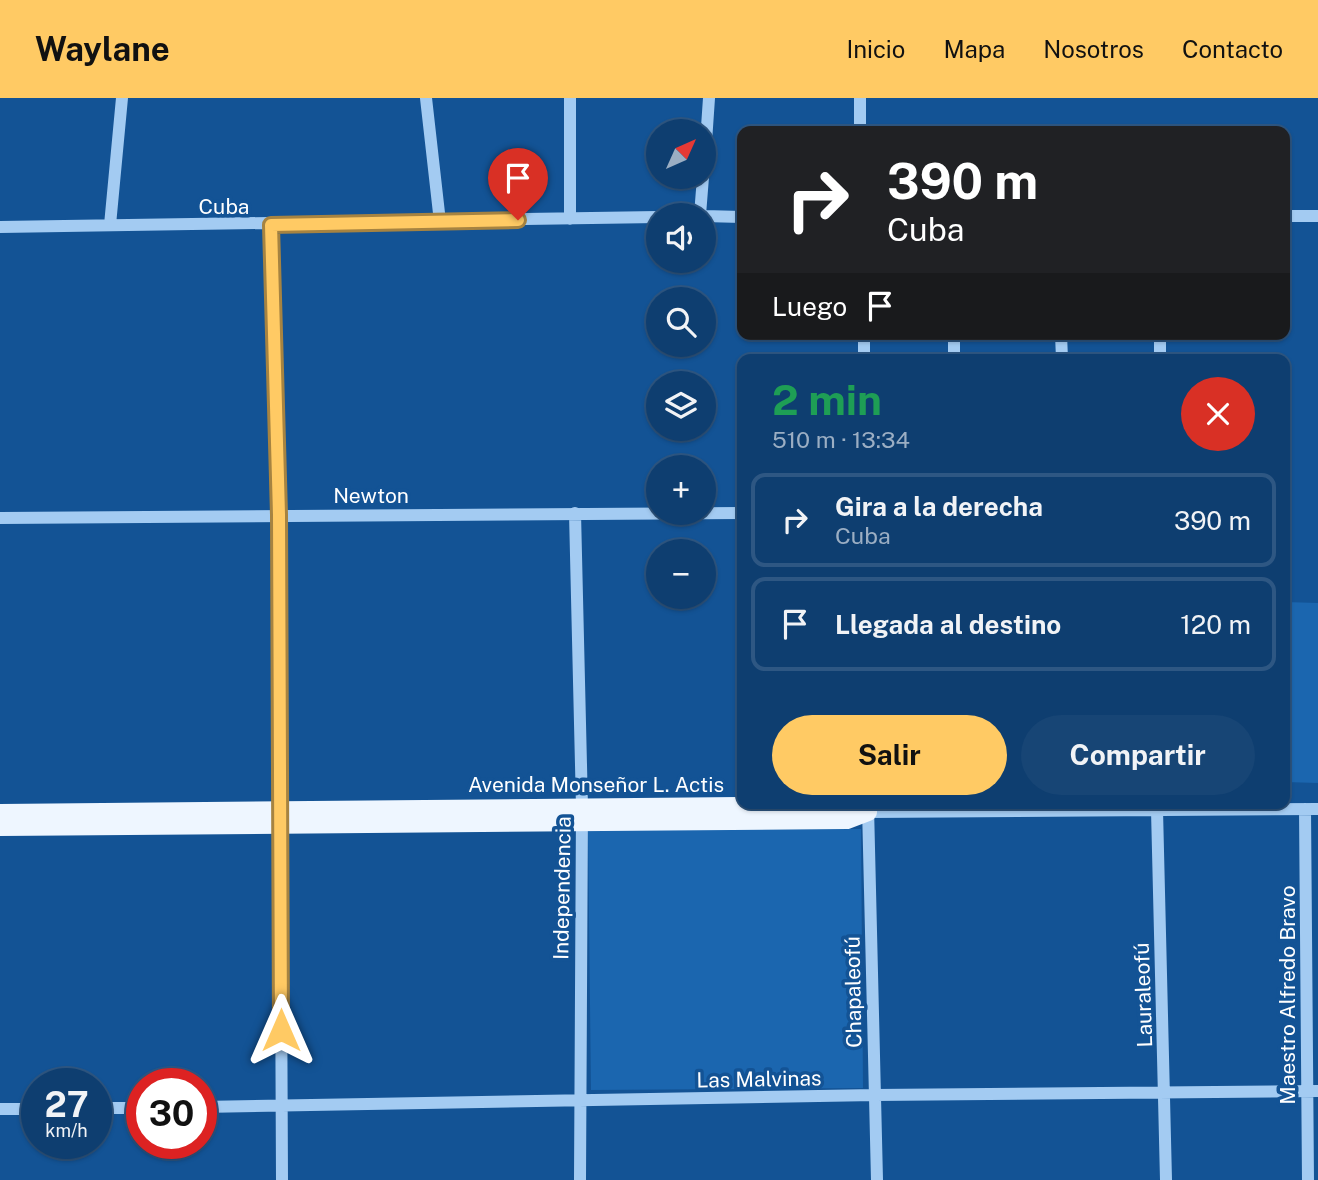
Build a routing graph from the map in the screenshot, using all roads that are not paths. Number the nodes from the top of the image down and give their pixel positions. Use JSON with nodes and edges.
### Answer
{"nodes":[{"id":1,"x":122,"y":98,"type":"edge"},
{"id":2,"x":426,"y":98,"type":"edge"},
{"id":3,"x":570,"y":98,"type":"edge"},
{"id":4,"x":709,"y":98,"type":"edge"},
{"id":5,"x":860,"y":98,"type":"edge"},
{"id":6,"x":708,"y":119,"type":"edge"},
{"id":7,"x":860,"y":126,"type":"edge"},
{"id":8,"x":1318,"y":215,"type":"edge"},
{"id":9,"x":716,"y":216,"type":"edge"},
{"id":10,"x":1290,"y":216,"type":"edge"},
{"id":11,"x":646,"y":217,"type":"edge"},
{"id":12,"x":737,"y":217,"type":"edge"},
{"id":13,"x":570,"y":219,"type":"junction"},
{"id":14,"x":440,"y":222,"type":"junction"},
{"id":15,"x":110,"y":225,"type":"junction"},
{"id":16,"x":271,"y":225,"type":"junction"},
{"id":17,"x":0,"y":227,"type":"edge"},
{"id":18,"x":575,"y":513,"type":"junction"},
{"id":19,"x":737,"y":513,"type":"edge"},
{"id":20,"x":279,"y":515,"type":"junction"},
{"id":21,"x":0,"y":519,"type":"edge"},
{"id":22,"x":737,"y":809,"type":"edge"},
{"id":23,"x":868,"y":809,"type":"edge"},
{"id":24,"x":1012,"y":809,"type":"edge"},
{"id":25,"x":1312,"y":809,"type":"edge"},
{"id":26,"x":1157,"y":810,"type":"junction"},
{"id":27,"x":0,"y":813,"type":"edge"},
{"id":28,"x":582,"y":815,"type":"junction"},
{"id":29,"x":280,"y":818,"type":"junction"},
{"id":30,"x":0,"y":827,"type":"edge"},
{"id":31,"x":1313,"y":1091,"type":"edge"},
{"id":32,"x":1165,"y":1094,"type":"junction"},
{"id":33,"x":875,"y":1095,"type":"junction"},
{"id":34,"x":579,"y":1102,"type":"junction"},
{"id":35,"x":217,"y":1107,"type":"edge"},
{"id":36,"x":281,"y":1107,"type":"junction"},
{"id":37,"x":0,"y":1109,"type":"edge"},
{"id":38,"x":21,"y":1109,"type":"edge"},
{"id":39,"x":282,"y":1180,"type":"edge"},
{"id":40,"x":580,"y":1180,"type":"edge"},
{"id":41,"x":877,"y":1180,"type":"edge"},
{"id":42,"x":1166,"y":1180,"type":"edge"},
{"id":43,"x":1308,"y":1180,"type":"edge"}],
"edges":[{"from":1,"to":15,"type":"street"},
{"from":2,"to":14,"type":"street"},
{"from":3,"to":13,"type":"street"},
{"from":4,"to":6,"type":"street"},
{"from":5,"to":7,"type":"street"},
{"from":8,"to":10,"type":"street"},
{"from":9,"to":12,"type":"street"},
{"from":11,"to":13,"type":"street","name":"Cuba"},
{"from":13,"to":14,"type":"street","name":"Cuba"},
{"from":14,"to":16,"type":"street","name":"Cuba"},
{"from":15,"to":16,"type":"street","name":"Cuba"},
{"from":15,"to":17,"type":"street","name":"Cuba"},
{"from":16,"to":20,"type":"street"},
{"from":18,"to":19,"type":"street","name":"Newton"},
{"from":18,"to":20,"type":"street","name":"Newton"},
{"from":18,"to":28,"type":"street","name":"Independencia"},
{"from":20,"to":21,"type":"street","name":"Newton"},
{"from":20,"to":29,"type":"street"},
{"from":22,"to":28,"type":"main road","name":"Avenida Monseñor L. Actis"},
{"from":23,"to":33,"type":"street","name":"Chapaleofú"},
{"from":24,"to":26,"type":"street"},
{"from":25,"to":26,"type":"street"},
{"from":25,"to":31,"type":"street","name":"Maestro Alfredo Bravo"},
{"from":26,"to":32,"type":"street","name":"Lauraleofú"},
{"from":27,"to":29,"type":"main road","name":"Avenida Monseñor L. Actis"},
{"from":28,"to":29,"type":"main road","name":"Avenida Monseñor L. Actis"},
{"from":28,"to":34,"type":"street","name":"Independencia"},
{"from":29,"to":30,"type":"main road","name":"Avenida Monseñor L. Actis"},
{"from":29,"to":36,"type":"street"},
{"from":31,"to":32,"type":"street","name":"Las Malvinas"},
{"from":31,"to":43,"type":"street","name":"Maestro Alfredo Bravo"},
{"from":32,"to":33,"type":"street","name":"Las Malvinas"},
{"from":32,"to":42,"type":"street","name":"Lauraleofú"},
{"from":33,"to":34,"type":"street","name":"Las Malvinas"},
{"from":33,"to":41,"type":"street","name":"Chapaleofú"},
{"from":34,"to":36,"type":"street","name":"Las Malvinas"},
{"from":34,"to":40,"type":"street","name":"Independencia"},
{"from":35,"to":36,"type":"street","name":"Las Malvinas"},
{"from":36,"to":39,"type":"street"},
{"from":37,"to":38,"type":"street"}]}
